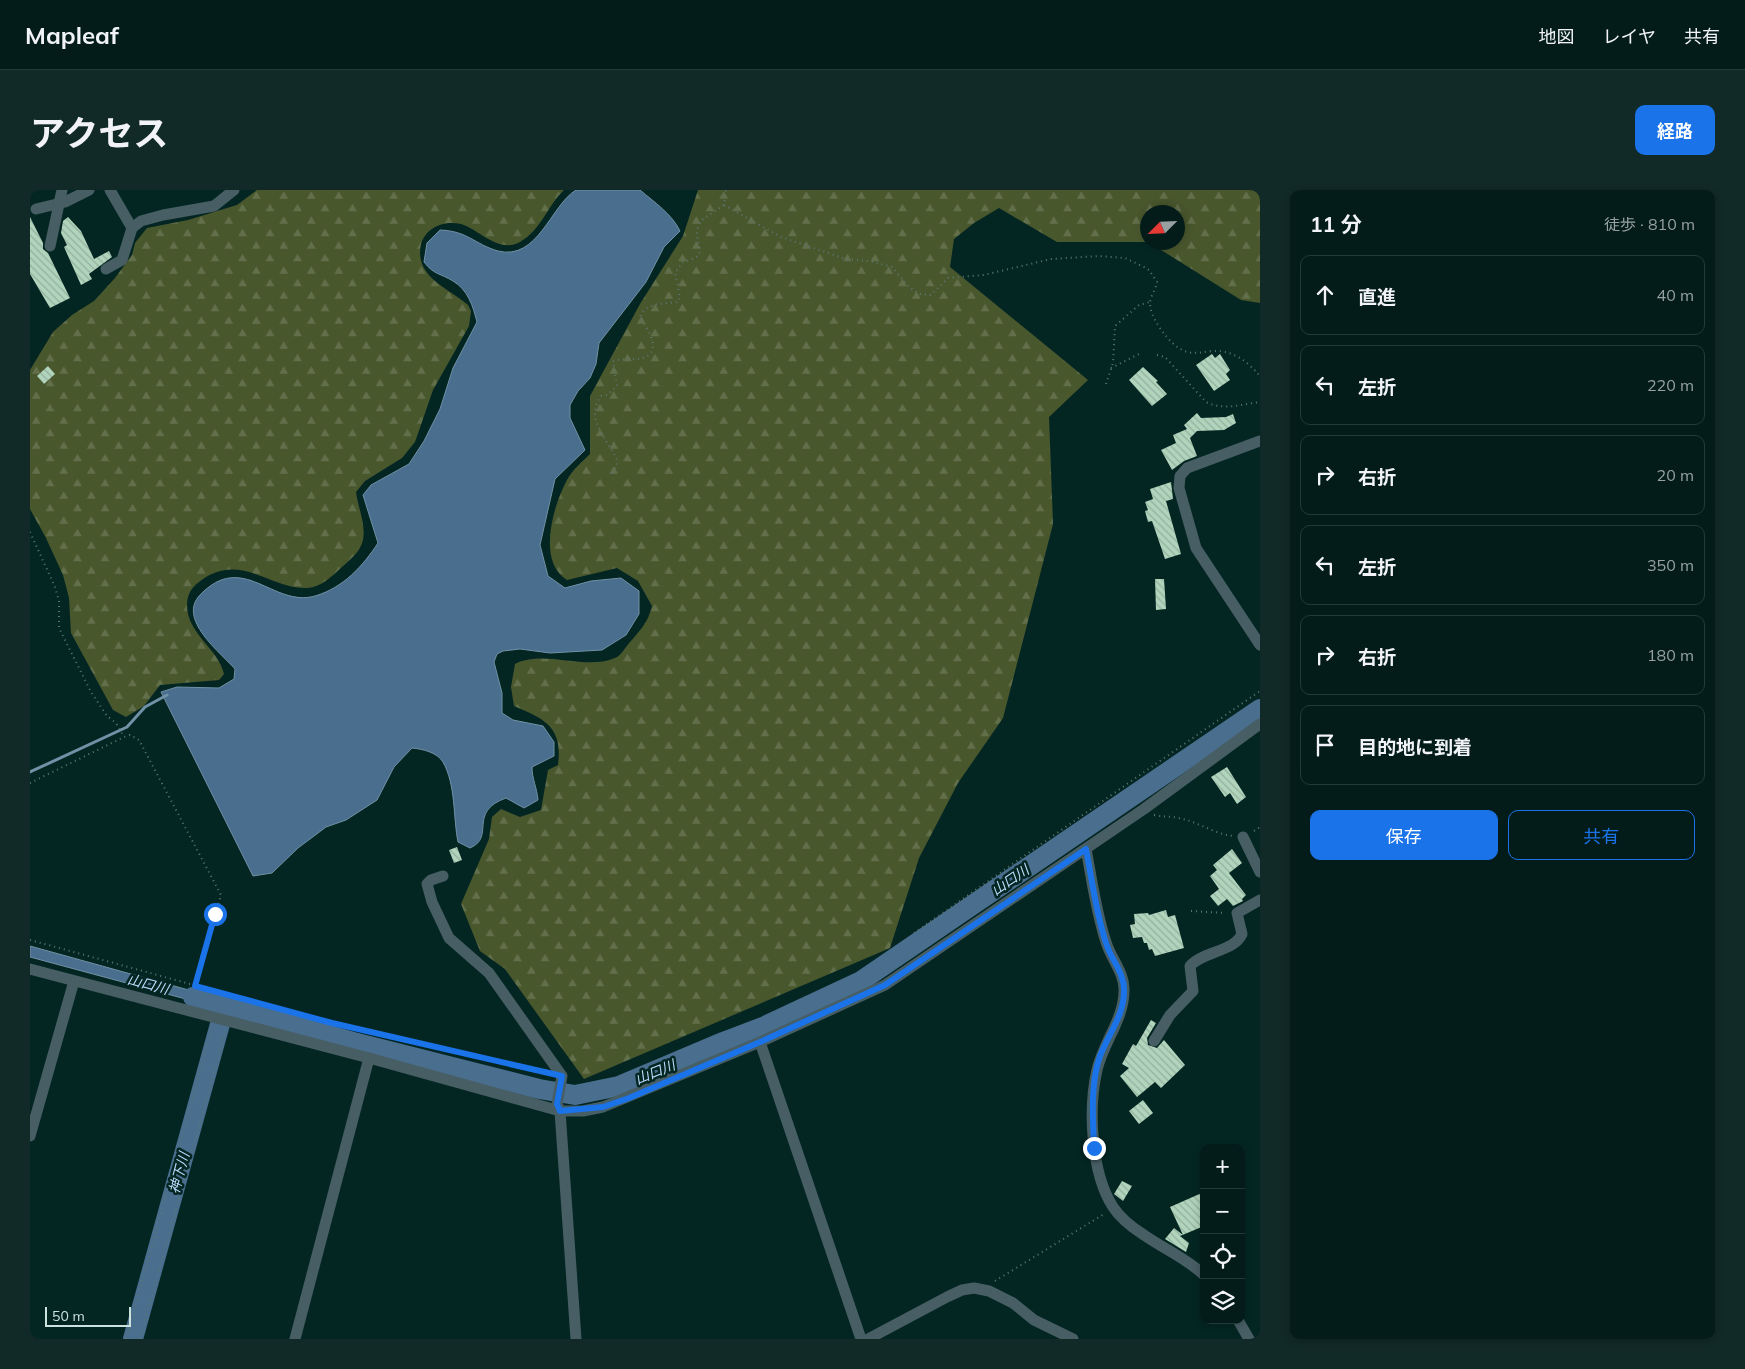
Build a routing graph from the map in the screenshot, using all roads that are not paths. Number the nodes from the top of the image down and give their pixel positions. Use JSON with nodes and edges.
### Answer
{"nodes":[{"id":1,"x":62,"y":190,"type":"edge"},
{"id":2,"x":89,"y":190,"type":"edge"},
{"id":3,"x":110,"y":190,"type":"edge"},
{"id":4,"x":234,"y":190,"type":"edge"},
{"id":5,"x":59,"y":202,"type":"junction"},
{"id":6,"x":36,"y":209,"type":"dead end"},
{"id":7,"x":132,"y":228,"type":"junction"},
{"id":8,"x":50,"y":246,"type":"dead end"},
{"id":9,"x":106,"y":269,"type":"dead end"},
{"id":10,"x":1260,"y":441,"type":"edge"},
{"id":11,"x":1260,"y":645,"type":"edge"},
{"id":12,"x":1260,"y":724,"type":"edge"},
{"id":13,"x":1243,"y":837,"type":"road end"},
{"id":14,"x":1086,"y":849,"type":"junction"},
{"id":15,"x":1260,"y":872,"type":"edge"},
{"id":16,"x":443,"y":876,"type":"dead end"},
{"id":17,"x":1260,"y":900,"type":"edge"},
{"id":18,"x":30,"y":969,"type":"edge"},
{"id":19,"x":74,"y":981,"type":"junction"},
{"id":20,"x":760,"y":1042,"type":"junction"},
{"id":21,"x":1154,"y":1042,"type":"dead end"},
{"id":22,"x":369,"y":1058,"type":"junction"},
{"id":23,"x":558,"y":1108,"type":"junction"},
{"id":24,"x":30,"y":1136,"type":"edge"},
{"id":25,"x":1200,"y":1272,"type":"edge"},
{"id":26,"x":1240,"y":1324,"type":"edge"},
{"id":27,"x":295,"y":1339,"type":"edge"},
{"id":28,"x":576,"y":1339,"type":"edge"},
{"id":29,"x":861,"y":1339,"type":"edge"},
{"id":30,"x":868,"y":1339,"type":"edge"},
{"id":31,"x":1073,"y":1339,"type":"edge"},
{"id":32,"x":1249,"y":1339,"type":"edge"}],
"edges":[{"from":1,"to":5,"type":"street"},
{"from":2,"to":5,"type":"street"},
{"from":3,"to":7,"type":"street"},
{"from":4,"to":7,"type":"street"},
{"from":5,"to":6,"type":"street"},
{"from":5,"to":8,"type":"street"},
{"from":7,"to":9,"type":"street"},
{"from":10,"to":11,"type":"street"},
{"from":12,"to":14,"type":"street"},
{"from":13,"to":15,"type":"street"},
{"from":14,"to":20,"type":"street"},
{"from":14,"to":25,"type":"street"},
{"from":16,"to":23,"type":"street"},
{"from":17,"to":21,"type":"street"},
{"from":18,"to":19,"type":"street"},
{"from":19,"to":22,"type":"street"},
{"from":19,"to":24,"type":"street"},
{"from":20,"to":23,"type":"street"},
{"from":20,"to":29,"type":"street"},
{"from":22,"to":23,"type":"street"},
{"from":22,"to":27,"type":"street"},
{"from":23,"to":28,"type":"street"},
{"from":26,"to":32,"type":"street"},
{"from":30,"to":31,"type":"street"}]}
